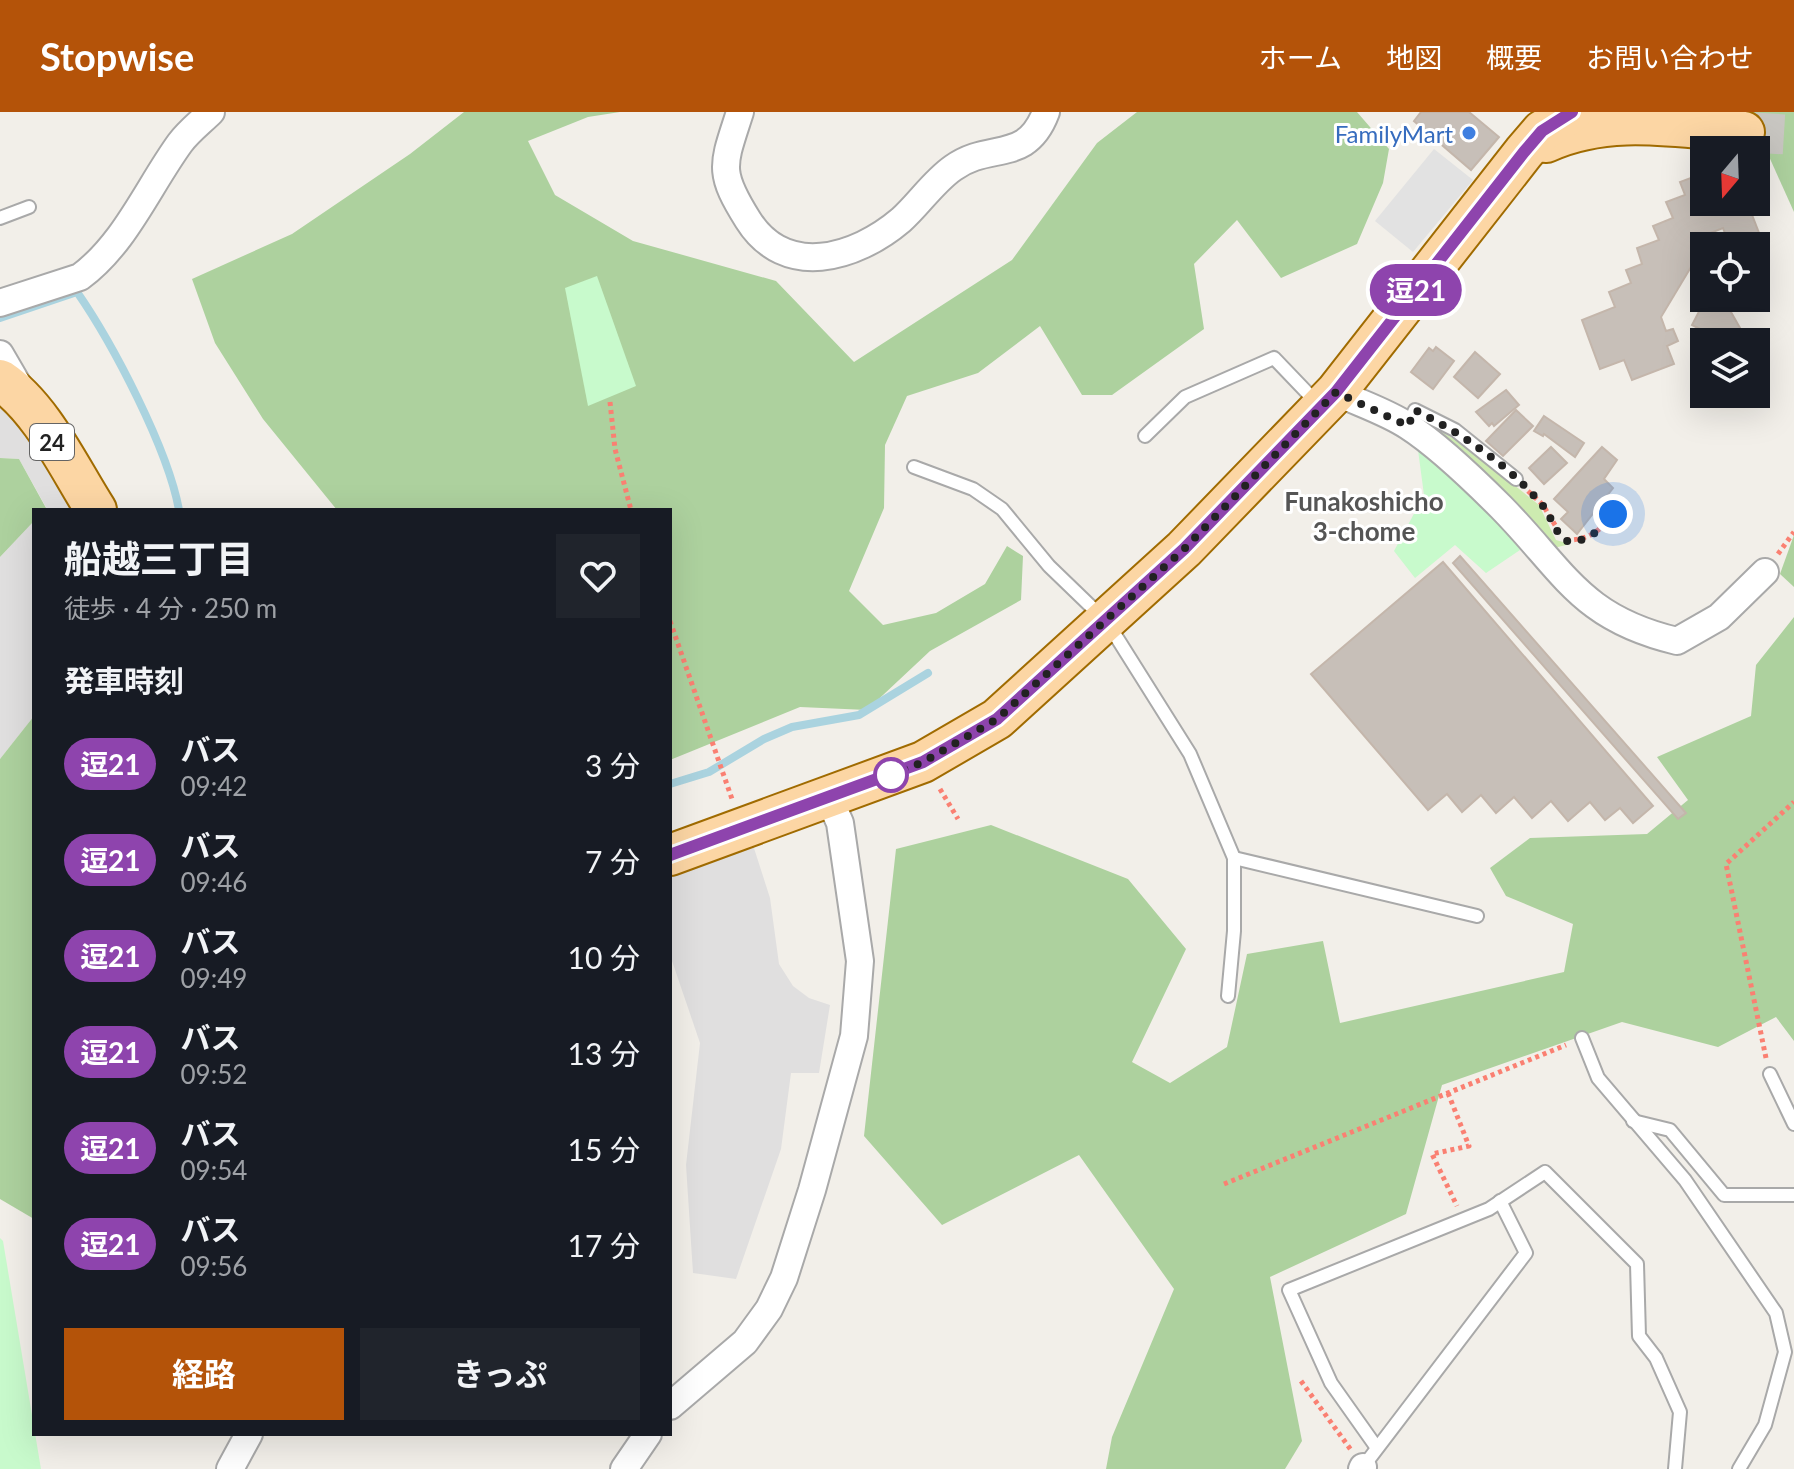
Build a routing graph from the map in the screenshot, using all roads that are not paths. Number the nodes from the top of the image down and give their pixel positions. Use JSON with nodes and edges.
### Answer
{"nodes":[{"id":1,"x":211,"y":112,"type":"edge"},
{"id":2,"x":740,"y":112,"type":"edge"},
{"id":3,"x":1046,"y":112,"type":"edge"},
{"id":4,"x":1572,"y":112,"type":"edge"},
{"id":5,"x":1744,"y":132,"type":"tunnel mouth"},
{"id":6,"x":1524,"y":152,"type":"junction"},
{"id":7,"x":29,"y":207,"type":"dead end"},
{"id":8,"x":0,"y":218,"type":"edge"},
{"id":9,"x":0,"y":303,"type":"edge"},
{"id":10,"x":0,"y":354,"type":"edge"},
{"id":11,"x":0,"y":380,"type":"edge"},
{"id":12,"x":1329,"y":399,"type":"junction"},
{"id":13,"x":38,"y":421,"type":"junction"},
{"id":14,"x":1408,"y":426,"type":"junction"},
{"id":15,"x":1145,"y":436,"type":"dead end"},
{"id":16,"x":914,"y":467,"type":"dead end"},
{"id":17,"x":1516,"y":479,"type":"road end"},
{"id":18,"x":95,"y":508,"type":"edge"},
{"id":19,"x":1765,"y":572,"type":"dead end"},
{"id":20,"x":1107,"y":622,"type":"junction"},
{"id":21,"x":829,"y":798,"type":"junction"},
{"id":22,"x":672,"y":854,"type":"edge"},
{"id":23,"x":1234,"y":858,"type":"junction"},
{"id":24,"x":1477,"y":916,"type":"dead end"},
{"id":25,"x":1228,"y":996,"type":"dead end"},
{"id":26,"x":1582,"y":1038,"type":"road end"},
{"id":27,"x":1770,"y":1074,"type":"road end"},
{"id":28,"x":1633,"y":1121,"type":"junction"},
{"id":29,"x":1794,"y":1124,"type":"edge"},
{"id":30,"x":1794,"y":1195,"type":"edge"},
{"id":31,"x":1500,"y":1201,"type":"junction"},
{"id":32,"x":672,"y":1404,"type":"edge"},
{"id":33,"x":248,"y":1436,"type":"edge"},
{"id":34,"x":647,"y":1436,"type":"edge"},
{"id":35,"x":1368,"y":1461,"type":"edge"},
{"id":36,"x":230,"y":1469,"type":"edge"},
{"id":37,"x":624,"y":1469,"type":"edge"},
{"id":38,"x":1675,"y":1469,"type":"edge"},
{"id":39,"x":1739,"y":1469,"type":"edge"}],
"edges":[{"from":1,"to":9,"type":"street"},
{"from":2,"to":3,"type":"street"},
{"from":4,"to":6,"type":"main road"},
{"from":5,"to":6,"type":"main road"},
{"from":6,"to":12,"type":"main road"},
{"from":7,"to":8,"type":"lane"},
{"from":10,"to":13,"type":"street"},
{"from":11,"to":13,"type":"main road","number":"24"},
{"from":12,"to":14,"type":"street"},
{"from":12,"to":15,"type":"lane"},
{"from":12,"to":20,"type":"main road"},
{"from":13,"to":18,"type":"main road","number":"24"},
{"from":14,"to":17,"type":"lane"},
{"from":14,"to":19,"type":"street"},
{"from":16,"to":20,"type":"lane"},
{"from":20,"to":21,"type":"main road"},
{"from":20,"to":23,"type":"lane"},
{"from":21,"to":22,"type":"main road"},
{"from":21,"to":32,"type":"street"},
{"from":23,"to":24,"type":"lane"},
{"from":23,"to":25,"type":"lane"},
{"from":26,"to":28,"type":"lane"},
{"from":27,"to":29,"type":"lane"},
{"from":28,"to":30,"type":"lane"},
{"from":28,"to":39,"type":"lane"},
{"from":31,"to":35,"type":"lane"},
{"from":31,"to":35,"type":"lane"},
{"from":31,"to":38,"type":"lane"},
{"from":33,"to":36,"type":"street"},
{"from":34,"to":37,"type":"street"}]}
